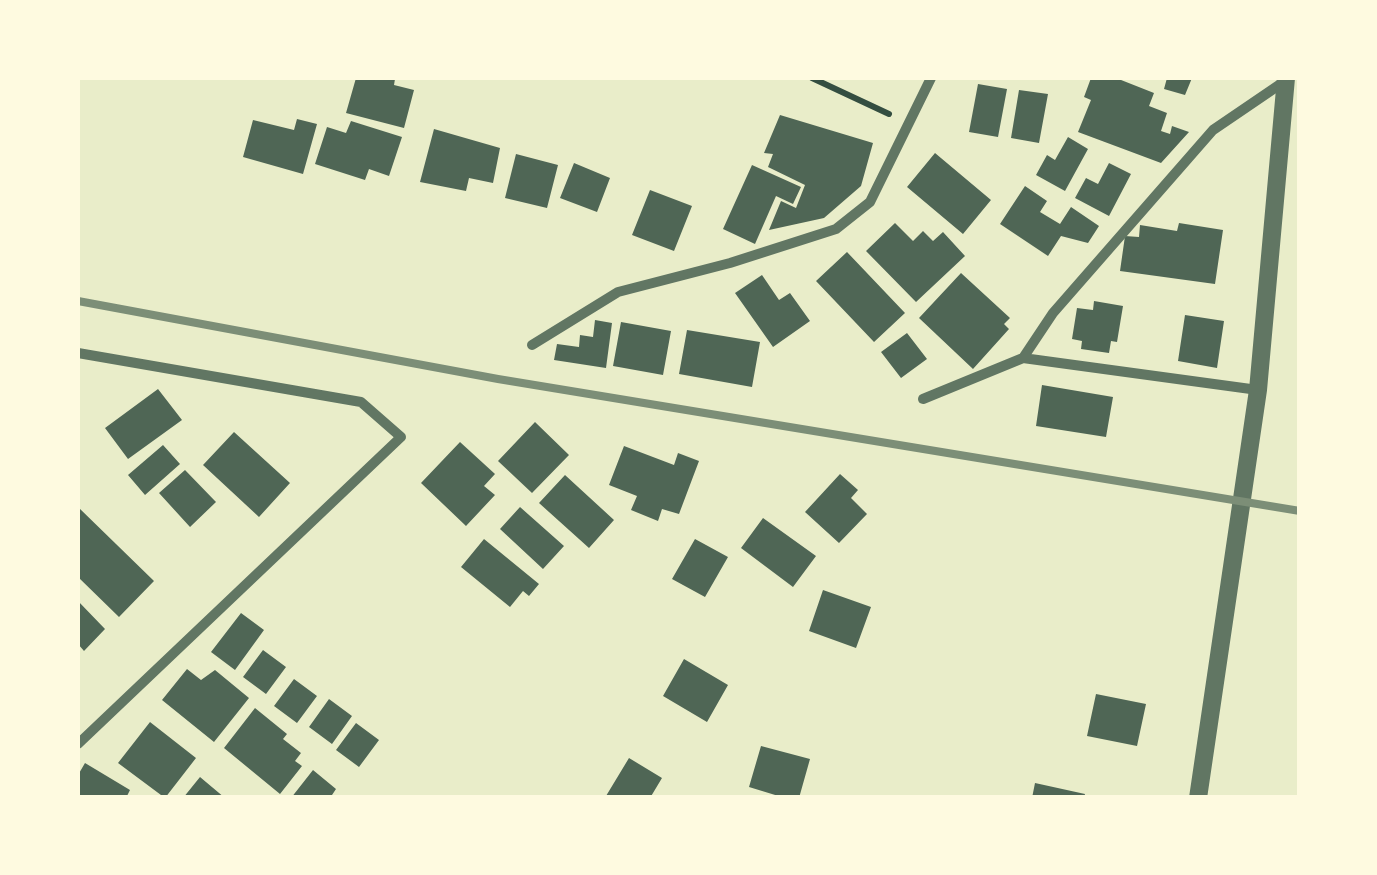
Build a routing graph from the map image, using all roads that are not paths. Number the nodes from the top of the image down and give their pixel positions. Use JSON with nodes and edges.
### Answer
{"nodes":[{"id":1,"x":932,"y":78,"type":"edge"},
{"id":2,"x":1286,"y":79,"type":"edge"},
{"id":3,"x":532,"y":344,"type":"dead end"},
{"id":4,"x":78,"y":353,"type":"edge"},
{"id":5,"x":1023,"y":358,"type":"junction"},
{"id":6,"x":1258,"y":390,"type":"junction"},
{"id":7,"x":923,"y":399,"type":"dead end"},
{"id":8,"x":78,"y":744,"type":"edge"},
{"id":9,"x":1198,"y":798,"type":"edge"}],
"edges":[{"from":1,"to":3,"type":"street"},
{"from":2,"to":5,"type":"street"},
{"from":2,"to":6,"type":"street"},
{"from":4,"to":8,"type":"street"},
{"from":5,"to":6,"type":"street"},
{"from":5,"to":7,"type":"street"},
{"from":6,"to":9,"type":"street"}]}
